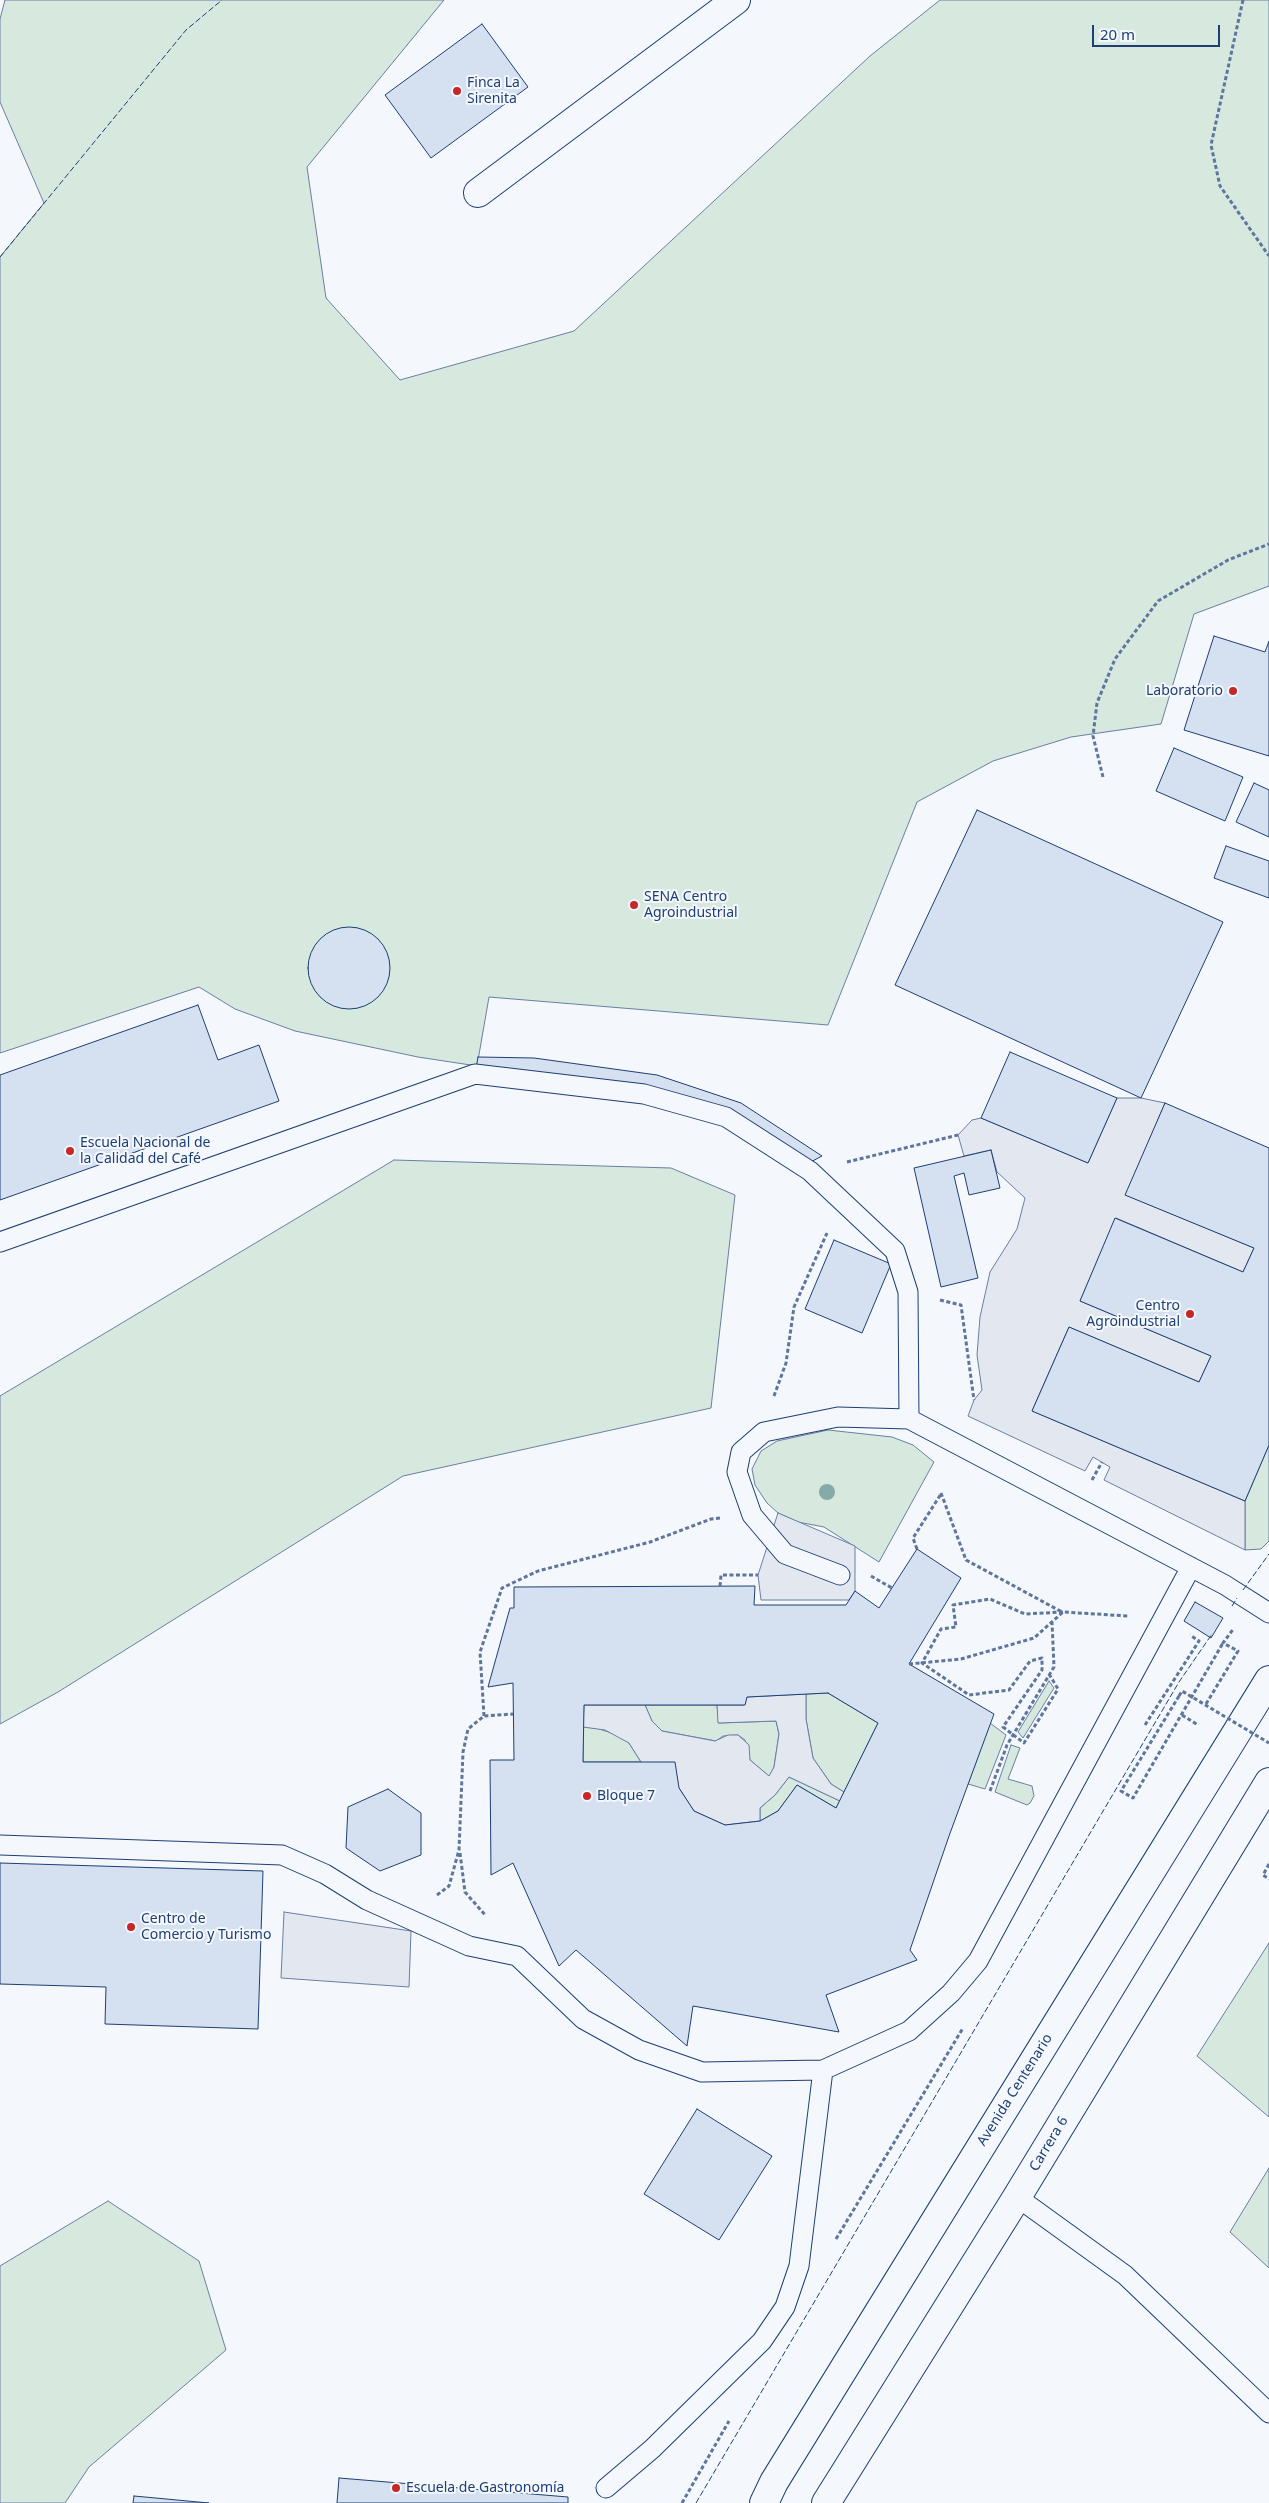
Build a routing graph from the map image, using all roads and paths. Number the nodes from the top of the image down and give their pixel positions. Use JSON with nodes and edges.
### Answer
{"nodes":[{"id":1,"x":736,"y":0,"type":"edge"},
{"id":2,"x":1243,"y":0,"type":"edge"},
{"id":3,"x":478,"y":193,"type":"dead end"},
{"id":4,"x":1269,"y":256,"type":"edge"},
{"id":5,"x":1269,"y":544,"type":"edge"},
{"id":6,"x":1103,"y":777,"type":"dead end"},
{"id":7,"x":958,"y":1135,"type":"dead end"},
{"id":8,"x":810,"y":1170,"type":"junction"},
{"id":9,"x":842,"y":1200,"type":"junction"},
{"id":10,"x":0,"y":1242,"type":"edge"},
{"id":11,"x":961,"y":1305,"type":"dead end"},
{"id":12,"x":974,"y":1400,"type":"dead end"},
{"id":13,"x":909,"y":1419,"type":"junction"},
{"id":14,"x":764,"y":1432,"type":"junction"},
{"id":15,"x":1102,"y":1462,"type":"dead end"},
{"id":16,"x":1096,"y":1486,"type":"dead end"},
{"id":17,"x":752,"y":1515,"type":"junction"},
{"id":18,"x":917,"y":1549,"type":"dead end"},
{"id":19,"x":1192,"y":1567,"type":"junction"},
{"id":20,"x":758,"y":1575,"type":"dead end"},
{"id":21,"x":840,"y":1576,"type":"dead end"},
{"id":22,"x":720,"y":1586,"type":"dead end"},
{"id":23,"x":1063,"y":1612,"type":"junction"},
{"id":24,"x":1269,"y":1613,"type":"edge"},
{"id":25,"x":1163,"y":1619,"type":"junction"},
{"id":26,"x":1052,"y":1622,"type":"junction"},
{"id":27,"x":1224,"y":1644,"type":"dead end"},
{"id":28,"x":1238,"y":1651,"type":"dead end"},
{"id":29,"x":922,"y":1663,"type":"junction"},
{"id":30,"x":909,"y":1664,"type":"dead end"},
{"id":31,"x":1049,"y":1674,"type":"junction"},
{"id":32,"x":1269,"y":1680,"type":"edge"},
{"id":33,"x":1206,"y":1702,"type":"junction"},
{"id":34,"x":513,"y":1714,"type":"dead end"},
{"id":35,"x":484,"y":1716,"type":"junction"},
{"id":36,"x":1014,"y":1733,"type":"junction"},
{"id":37,"x":1269,"y":1743,"type":"edge"},
{"id":38,"x":1269,"y":1782,"type":"edge"},
{"id":39,"x":990,"y":1791,"type":"dead end"},
{"id":40,"x":0,"y":1846,"type":"edge"},
{"id":41,"x":459,"y":1850,"type":"junction"},
{"id":42,"x":1269,"y":1864,"type":"edge"},
{"id":43,"x":1269,"y":1880,"type":"edge"},
{"id":44,"x":433,"y":1898,"type":"dead end"},
{"id":45,"x":517,"y":1956,"type":"junction"},
{"id":46,"x":823,"y":2070,"type":"junction"},
{"id":47,"x":1017,"y":2197,"type":"junction"},
{"id":48,"x":1269,"y":2413,"type":"edge"},
{"id":49,"x":606,"y":2488,"type":"dead end"},
{"id":50,"x":764,"y":2503,"type":"edge"},
{"id":51,"x":826,"y":2503,"type":"edge"}],
"edges":[{"from":1,"to":3,"type":"main road"},
{"from":2,"to":4,"type":"path"},
{"from":5,"to":6,"type":"path"},
{"from":7,"to":8,"type":"path"},
{"from":8,"to":9,"type":"lane"},
{"from":8,"to":10,"type":"lane"},
{"from":9,"to":13,"type":"lane"},
{"from":9,"to":14,"type":"path"},
{"from":11,"to":12,"type":"path"},
{"from":13,"to":14,"type":"lane"},
{"from":13,"to":19,"type":"lane"},
{"from":14,"to":17,"type":"lane"},
{"from":15,"to":16,"type":"path"},
{"from":17,"to":21,"type":"lane"},
{"from":17,"to":35,"type":"path"},
{"from":18,"to":23,"type":"path"},
{"from":19,"to":24,"type":"lane"},
{"from":19,"to":25,"type":"lane"},
{"from":20,"to":22,"type":"path"},
{"from":23,"to":25,"type":"path"},
{"from":23,"to":26,"type":"path"},
{"from":23,"to":29,"type":"path"},
{"from":25,"to":46,"type":"lane"},
{"from":26,"to":29,"type":"path"},
{"from":26,"to":31,"type":"path"},
{"from":27,"to":33,"type":"path","bridge":true},
{"from":28,"to":33,"type":"path"},
{"from":29,"to":30,"type":"path"},
{"from":29,"to":36,"type":"path"},
{"from":31,"to":36,"type":"path"},
{"from":31,"to":36,"type":"path"},
{"from":32,"to":50,"type":"main road","name":"Avenida Centenario"},
{"from":33,"to":37,"type":"path","bridge":true},
{"from":34,"to":35,"type":"path"},
{"from":35,"to":41,"type":"path"},
{"from":36,"to":39,"type":"path"},
{"from":38,"to":47,"type":"main road","name":"Carrera 6"},
{"from":40,"to":45,"type":"lane"},
{"from":41,"to":44,"type":"path"},
{"from":41,"to":45,"type":"path"},
{"from":42,"to":43,"type":"path"},
{"from":45,"to":46,"type":"lane"},
{"from":46,"to":49,"type":"lane"},
{"from":47,"to":48,"type":"lane"},
{"from":47,"to":51,"type":"main road","name":"Carrera 6"}]}
